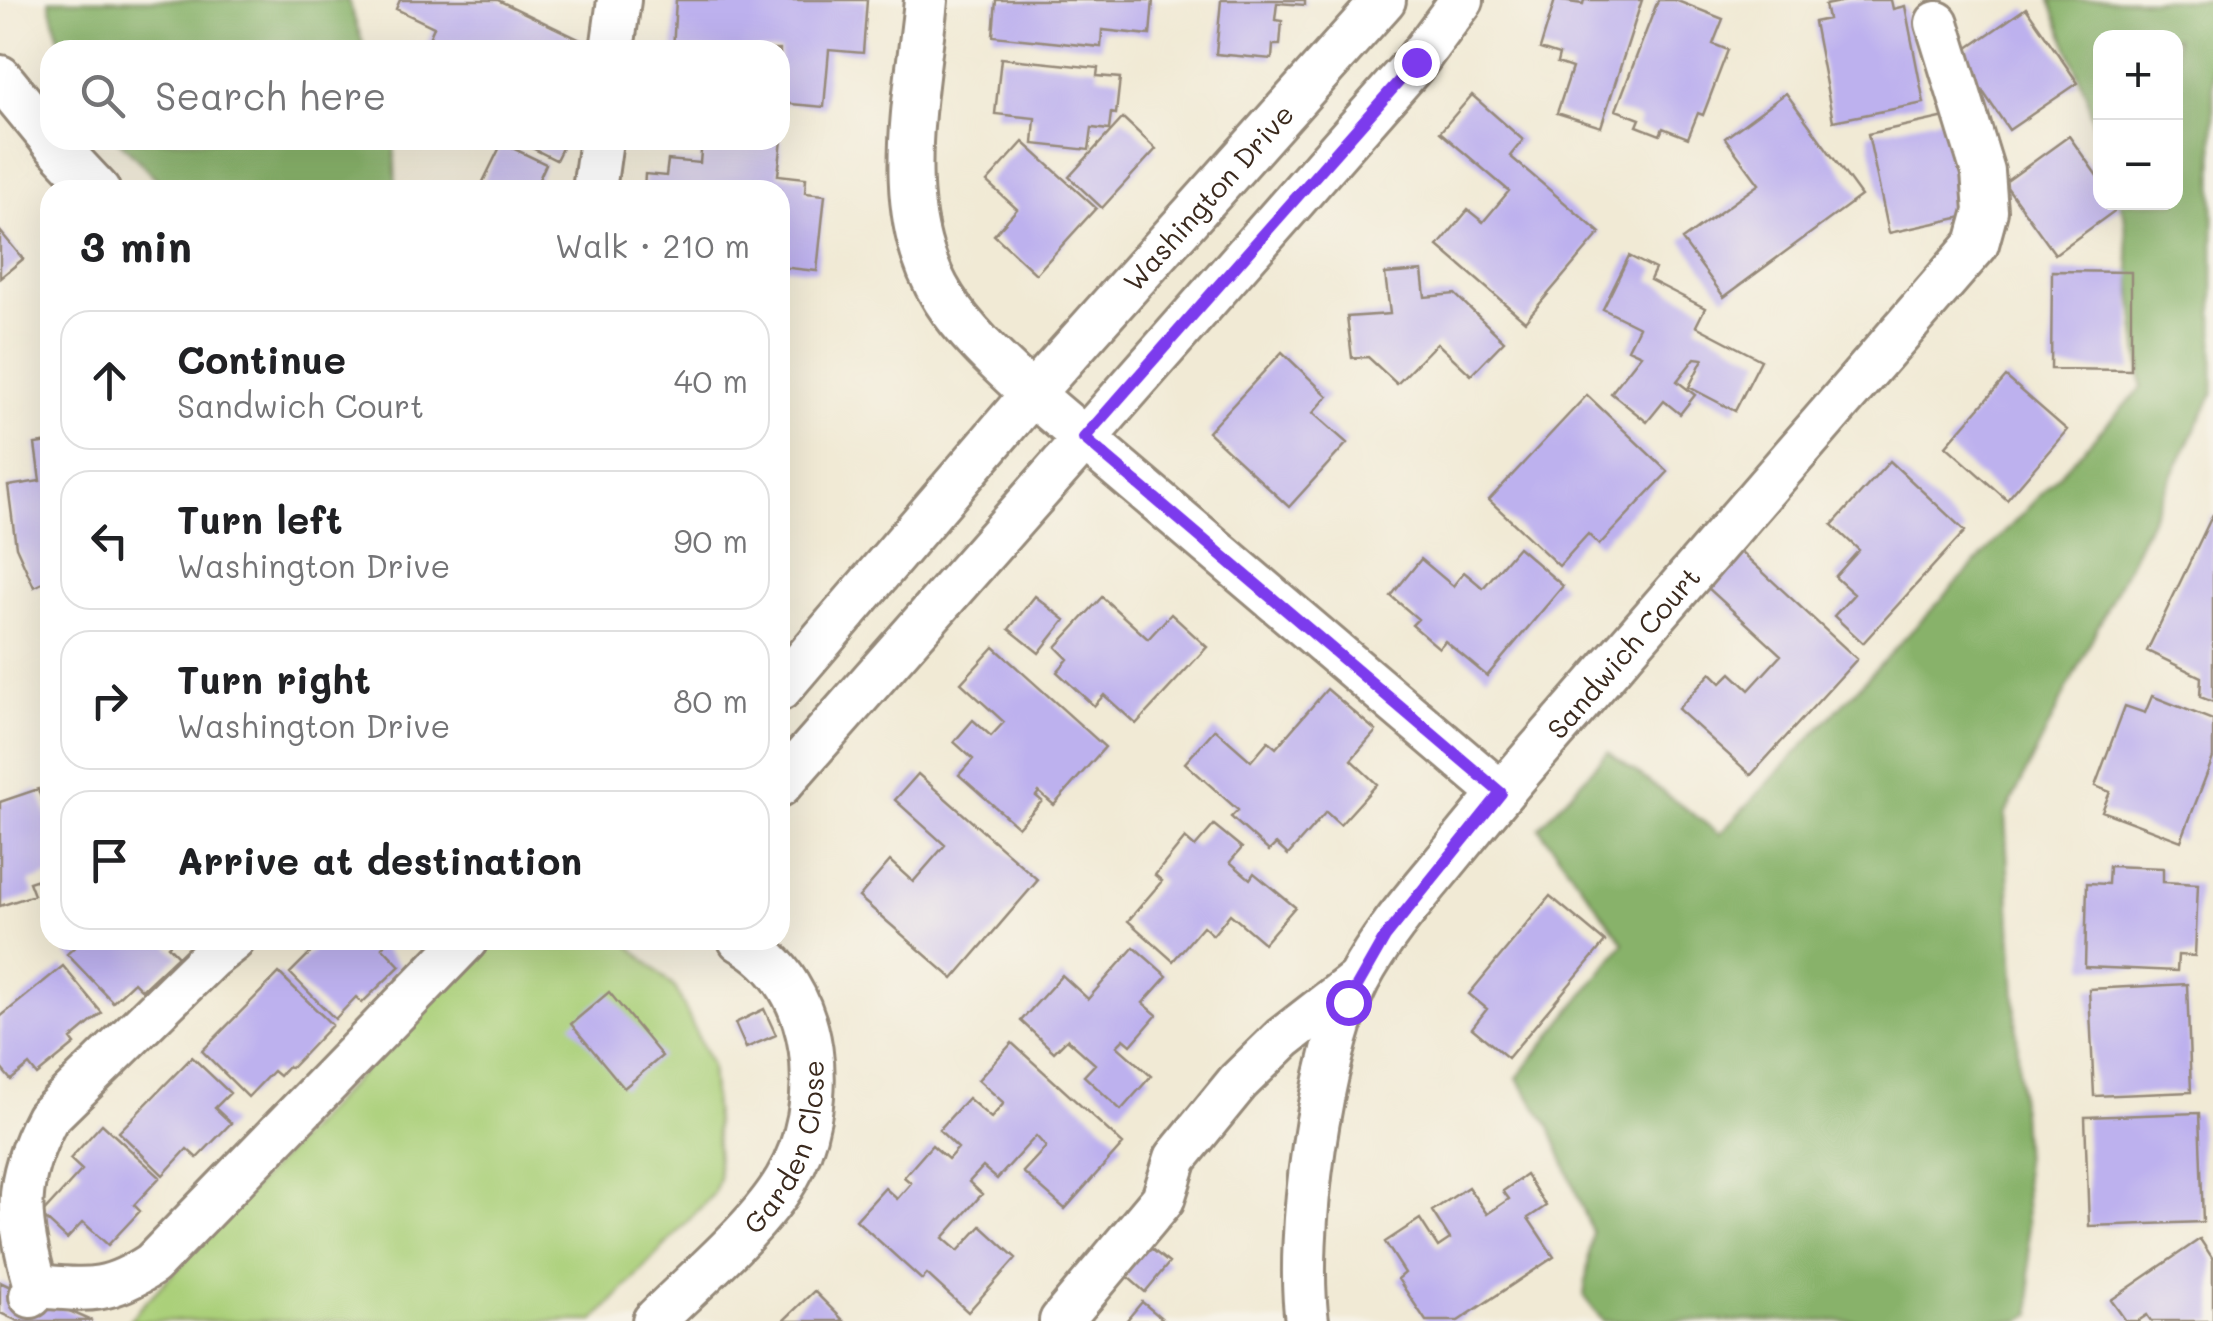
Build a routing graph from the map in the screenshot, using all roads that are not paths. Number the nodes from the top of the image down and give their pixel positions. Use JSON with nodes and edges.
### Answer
{"nodes":[{"id":1,"x":619,"y":0,"type":"edge"},
{"id":2,"x":926,"y":0,"type":"edge"},
{"id":3,"x":1384,"y":0,"type":"edge"},
{"id":4,"x":1462,"y":0,"type":"edge"},
{"id":5,"x":1936,"y":23,"type":"dead end"},
{"id":6,"x":613,"y":40,"type":"edge"},
{"id":7,"x":0,"y":78,"type":"edge"},
{"id":8,"x":40,"y":126,"type":"edge"},
{"id":9,"x":61,"y":150,"type":"edge"},
{"id":10,"x":599,"y":150,"type":"edge"},
{"id":11,"x":89,"y":180,"type":"edge"},
{"id":12,"x":595,"y":180,"type":"edge"},
{"id":13,"x":1032,"y":394,"type":"junction"},
{"id":14,"x":1084,"y":438,"type":"junction"},
{"id":15,"x":790,"y":677,"type":"edge"},
{"id":16,"x":790,"y":774,"type":"edge"},
{"id":17,"x":1501,"y":793,"type":"junction"},
{"id":18,"x":222,"y":950,"type":"edge"},
{"id":19,"x":456,"y":950,"type":"edge"},
{"id":20,"x":754,"y":950,"type":"edge"},
{"id":21,"x":1359,"y":979,"type":"junction"},
{"id":22,"x":654,"y":1321,"type":"edge"},
{"id":23,"x":1061,"y":1321,"type":"edge"},
{"id":24,"x":1306,"y":1321,"type":"edge"}],
"edges":[{"from":1,"to":6,"type":"street"},
{"from":2,"to":13,"type":"street"},
{"from":3,"to":13,"type":"street","name":"Washington Drive"},
{"from":4,"to":14,"type":"street"},
{"from":5,"to":17,"type":"street","name":"Sandwich Court"},
{"from":7,"to":8,"type":"street"},
{"from":9,"to":11,"type":"street"},
{"from":10,"to":12,"type":"street"},
{"from":13,"to":14,"type":"street"},
{"from":13,"to":15,"type":"street","name":"Washington Drive"},
{"from":14,"to":16,"type":"street"},
{"from":14,"to":17,"type":"street"},
{"from":17,"to":21,"type":"street","name":"Sandwich Court"},
{"from":18,"to":19,"type":"street"},
{"from":20,"to":22,"type":"street","name":"Garden Close"},
{"from":21,"to":23,"type":"street"},
{"from":21,"to":24,"type":"street","name":"Sandwich Court"}]}
